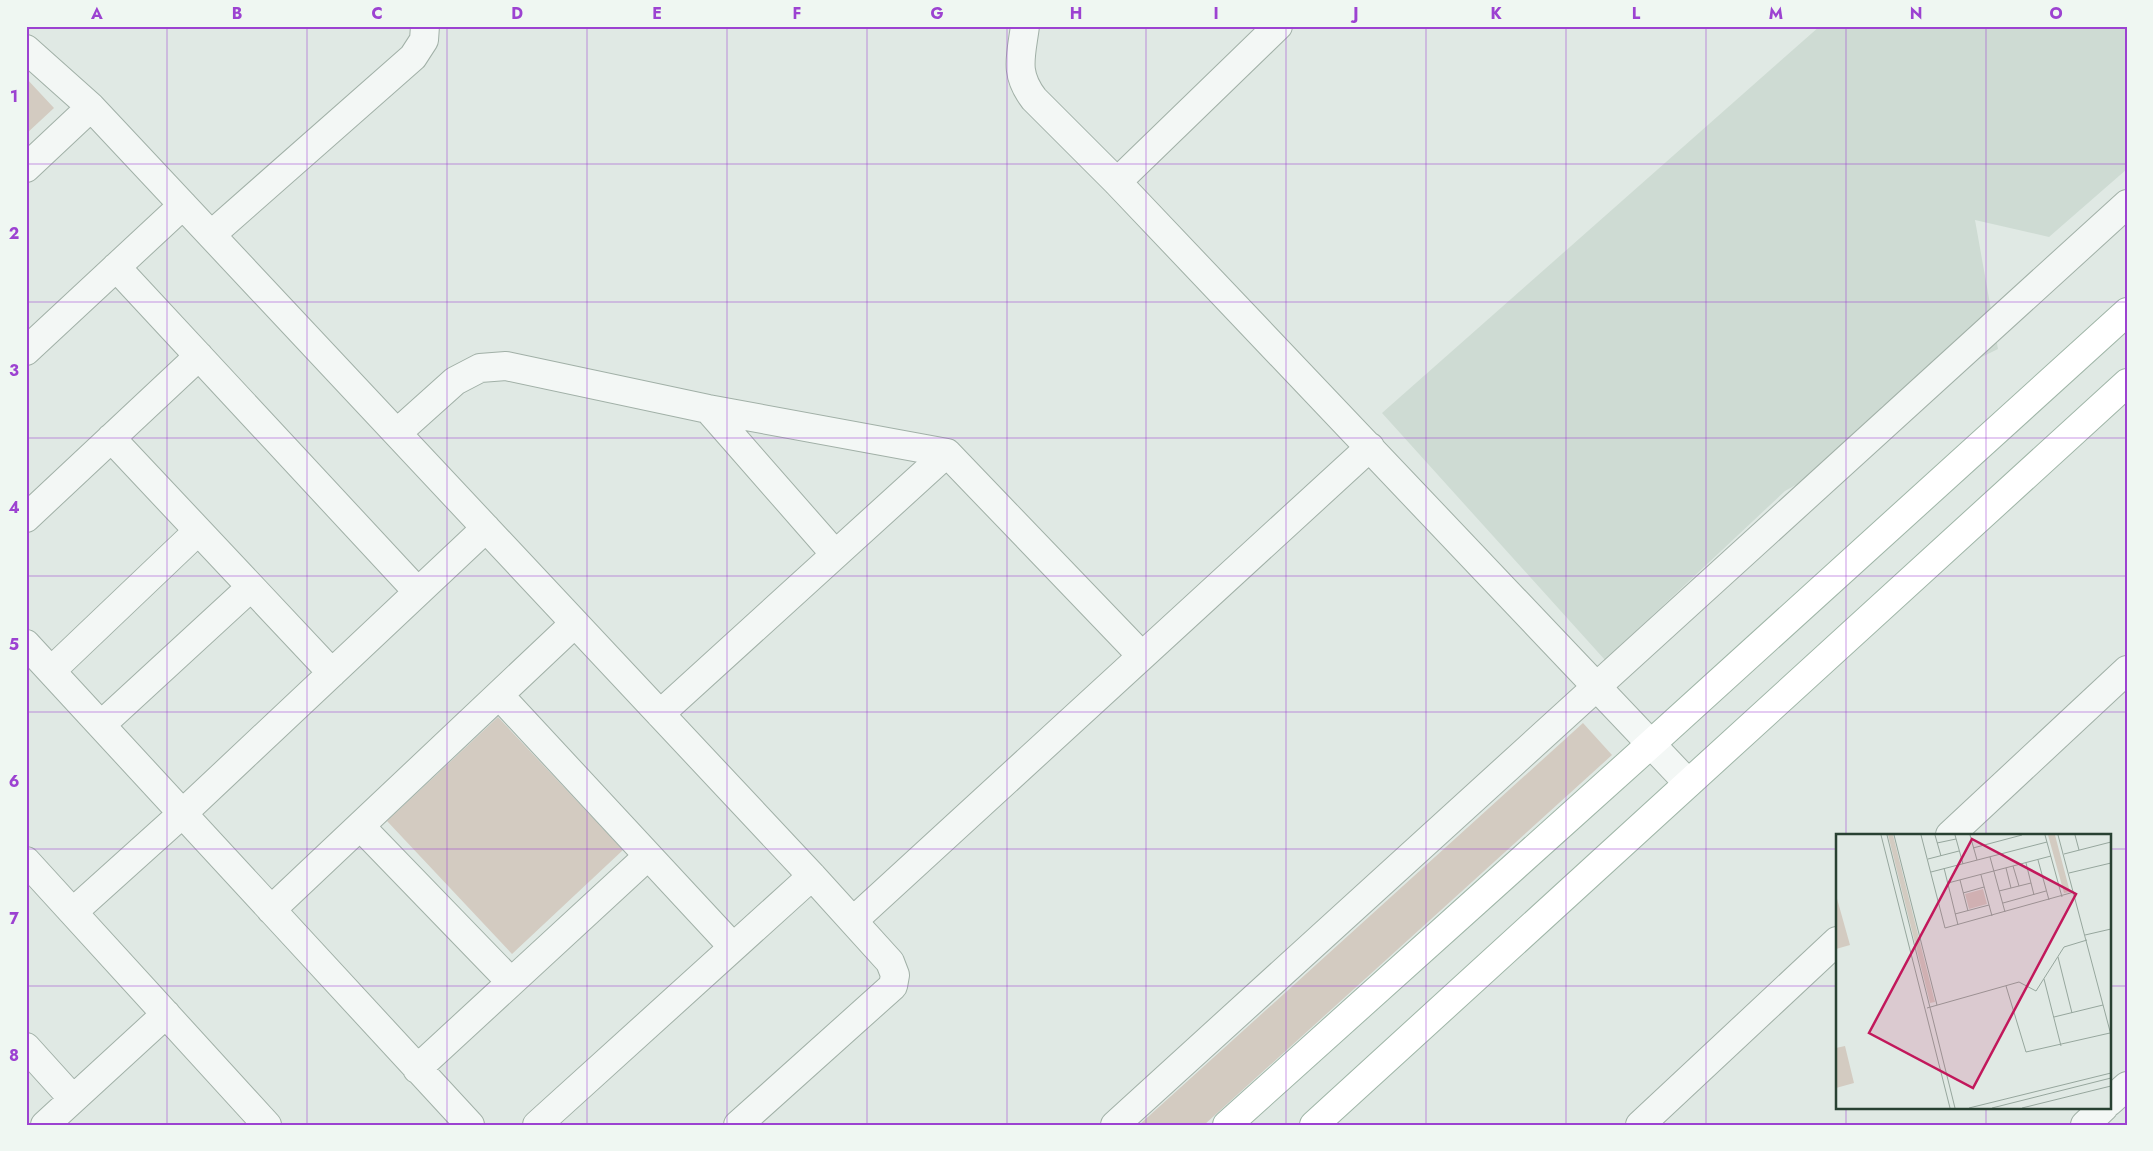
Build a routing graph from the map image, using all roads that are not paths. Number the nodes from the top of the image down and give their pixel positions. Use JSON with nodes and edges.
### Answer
{"nodes":[{"id":1,"x":425,"y":26,"type":"edge"},
{"id":2,"x":1025,"y":26,"type":"edge"},
{"id":3,"x":1278,"y":26,"type":"edge"},
{"id":4,"x":26,"y":49,"type":"edge"},
{"id":5,"x":91,"y":107,"type":"junction"},
{"id":6,"x":26,"y":168,"type":"edge"},
{"id":7,"x":1117,"y":182,"type":"junction"},
{"id":8,"x":2127,"y":204,"type":"edge"},
{"id":9,"x":183,"y":205,"type":"junction"},
{"id":10,"x":211,"y":235,"type":"junction"},
{"id":11,"x":116,"y":267,"type":"junction"},
{"id":12,"x":2127,"y":312,"type":"edge"},
{"id":13,"x":26,"y":351,"type":"edge"},
{"id":14,"x":199,"y":356,"type":"junction"},
{"id":15,"x":2127,"y":383,"type":"edge"},
{"id":16,"x":708,"y":409,"type":"junction"},
{"id":17,"x":397,"y":433,"type":"junction"},
{"id":18,"x":111,"y":438,"type":"junction"},
{"id":19,"x":1370,"y":447,"type":"junction"},
{"id":20,"x":947,"y":453,"type":"junction"},
{"id":21,"x":26,"y":518,"type":"edge"},
{"id":22,"x":486,"y":528,"type":"junction"},
{"id":23,"x":198,"y":531,"type":"junction"},
{"id":24,"x":836,"y":554,"type":"junction"},
{"id":25,"x":251,"y":587,"type":"junction"},
{"id":26,"x":418,"y":592,"type":"junction"},
{"id":27,"x":575,"y":623,"type":"junction"},
{"id":28,"x":26,"y":644,"type":"edge"},
{"id":29,"x":1142,"y":656,"type":"junction"},
{"id":30,"x":51,"y":670,"type":"junction"},
{"id":31,"x":2127,"y":670,"type":"edge"},
{"id":32,"x":332,"y":673,"type":"junction"},
{"id":33,"x":1598,"y":687,"type":"junction"},
{"id":34,"x":499,"y":695,"type":"junction"},
{"id":35,"x":660,"y":714,"type":"junction"},
{"id":36,"x":101,"y":725,"type":"junction"},
{"id":37,"x":1652,"y":743,"type":"junction"},
{"id":38,"x":1688,"y":783,"type":"junction"},
{"id":39,"x":183,"y":813,"type":"junction"},
{"id":40,"x":360,"y":826,"type":"junction"},
{"id":41,"x":1951,"y":834,"type":"edge"},
{"id":42,"x":648,"y":856,"type":"junction"},
{"id":43,"x":26,"y":861,"type":"edge"},
{"id":44,"x":812,"y":876,"type":"junction"},
{"id":45,"x":271,"y":910,"type":"junction"},
{"id":46,"x":73,"y":912,"type":"junction"},
{"id":47,"x":853,"y":921,"type":"junction"},
{"id":48,"x":1836,"y":942,"type":"edge"},
{"id":49,"x":733,"y":947,"type":"junction"},
{"id":50,"x":511,"y":982,"type":"junction"},
{"id":51,"x":166,"y":1014,"type":"junction"},
{"id":52,"x":26,"y":1047,"type":"edge"},
{"id":53,"x":417,"y":1069,"type":"junction"},
{"id":54,"x":2127,"y":1086,"type":"edge"},
{"id":55,"x":73,"y":1099,"type":"junction"},
{"id":56,"x":2110,"y":1101,"type":"edge"},
{"id":57,"x":2103,"y":1108,"type":"edge"},
{"id":58,"x":260,"y":1122,"type":"edge"},
{"id":59,"x":44,"y":1125,"type":"edge"},
{"id":60,"x":470,"y":1125,"type":"edge"},
{"id":61,"x":537,"y":1125,"type":"edge"},
{"id":62,"x":738,"y":1125,"type":"edge"},
{"id":63,"x":1115,"y":1125,"type":"edge"},
{"id":64,"x":1227,"y":1125,"type":"edge"},
{"id":65,"x":1314,"y":1125,"type":"edge"},
{"id":66,"x":1640,"y":1125,"type":"edge"},
{"id":67,"x":2085,"y":1125,"type":"edge"}],
"edges":[{"from":1,"to":10,"type":"street"},
{"from":2,"to":7,"type":"street"},
{"from":3,"to":7,"type":"street"},
{"from":4,"to":5,"type":"street"},
{"from":5,"to":6,"type":"street"},
{"from":5,"to":9,"type":"street"},
{"from":7,"to":19,"type":"street"},
{"from":8,"to":33,"type":"street"},
{"from":9,"to":10,"type":"street"},
{"from":9,"to":11,"type":"street"},
{"from":10,"to":17,"type":"street"},
{"from":11,"to":13,"type":"street"},
{"from":11,"to":14,"type":"street"},
{"from":12,"to":37,"type":"main road"},
{"from":14,"to":18,"type":"street"},
{"from":14,"to":26,"type":"street"},
{"from":15,"to":38,"type":"main road"},
{"from":16,"to":17,"type":"street"},
{"from":16,"to":20,"type":"street"},
{"from":16,"to":24,"type":"street"},
{"from":17,"to":22,"type":"street"},
{"from":18,"to":21,"type":"street"},
{"from":18,"to":23,"type":"street"},
{"from":19,"to":29,"type":"street"},
{"from":19,"to":33,"type":"street"},
{"from":20,"to":24,"type":"street"},
{"from":20,"to":29,"type":"street"},
{"from":22,"to":26,"type":"street"},
{"from":22,"to":27,"type":"street"},
{"from":23,"to":25,"type":"street"},
{"from":23,"to":30,"type":"street"},
{"from":24,"to":35,"type":"street"},
{"from":25,"to":32,"type":"street"},
{"from":25,"to":36,"type":"street"},
{"from":26,"to":32,"type":"street"},
{"from":27,"to":34,"type":"street"},
{"from":27,"to":35,"type":"street"},
{"from":28,"to":30,"type":"street"},
{"from":29,"to":47,"type":"street"},
{"from":30,"to":36,"type":"street"},
{"from":31,"to":41,"type":"street"},
{"from":32,"to":39,"type":"street"},
{"from":33,"to":37,"type":"street"},
{"from":33,"to":63,"type":"street"},
{"from":34,"to":40,"type":"street"},
{"from":34,"to":42,"type":"street"},
{"from":35,"to":44,"type":"street"},
{"from":36,"to":39,"type":"street"},
{"from":37,"to":38,"type":"street"},
{"from":37,"to":64,"type":"main road"},
{"from":38,"to":65,"type":"main road"},
{"from":39,"to":45,"type":"street"},
{"from":39,"to":46,"type":"street"},
{"from":40,"to":45,"type":"street"},
{"from":40,"to":50,"type":"street"},
{"from":42,"to":49,"type":"street"},
{"from":42,"to":50,"type":"street"},
{"from":43,"to":46,"type":"street"},
{"from":44,"to":47,"type":"street"},
{"from":44,"to":49,"type":"street"},
{"from":45,"to":53,"type":"street"},
{"from":46,"to":51,"type":"street"},
{"from":47,"to":62,"type":"street"},
{"from":48,"to":66,"type":"street"},
{"from":49,"to":61,"type":"street"},
{"from":50,"to":53,"type":"street"},
{"from":51,"to":55,"type":"street"},
{"from":51,"to":58,"type":"street"},
{"from":52,"to":55,"type":"street"},
{"from":53,"to":60,"type":"street"},
{"from":54,"to":56,"type":"street"},
{"from":55,"to":59,"type":"street"},
{"from":57,"to":67,"type":"street"}]}
